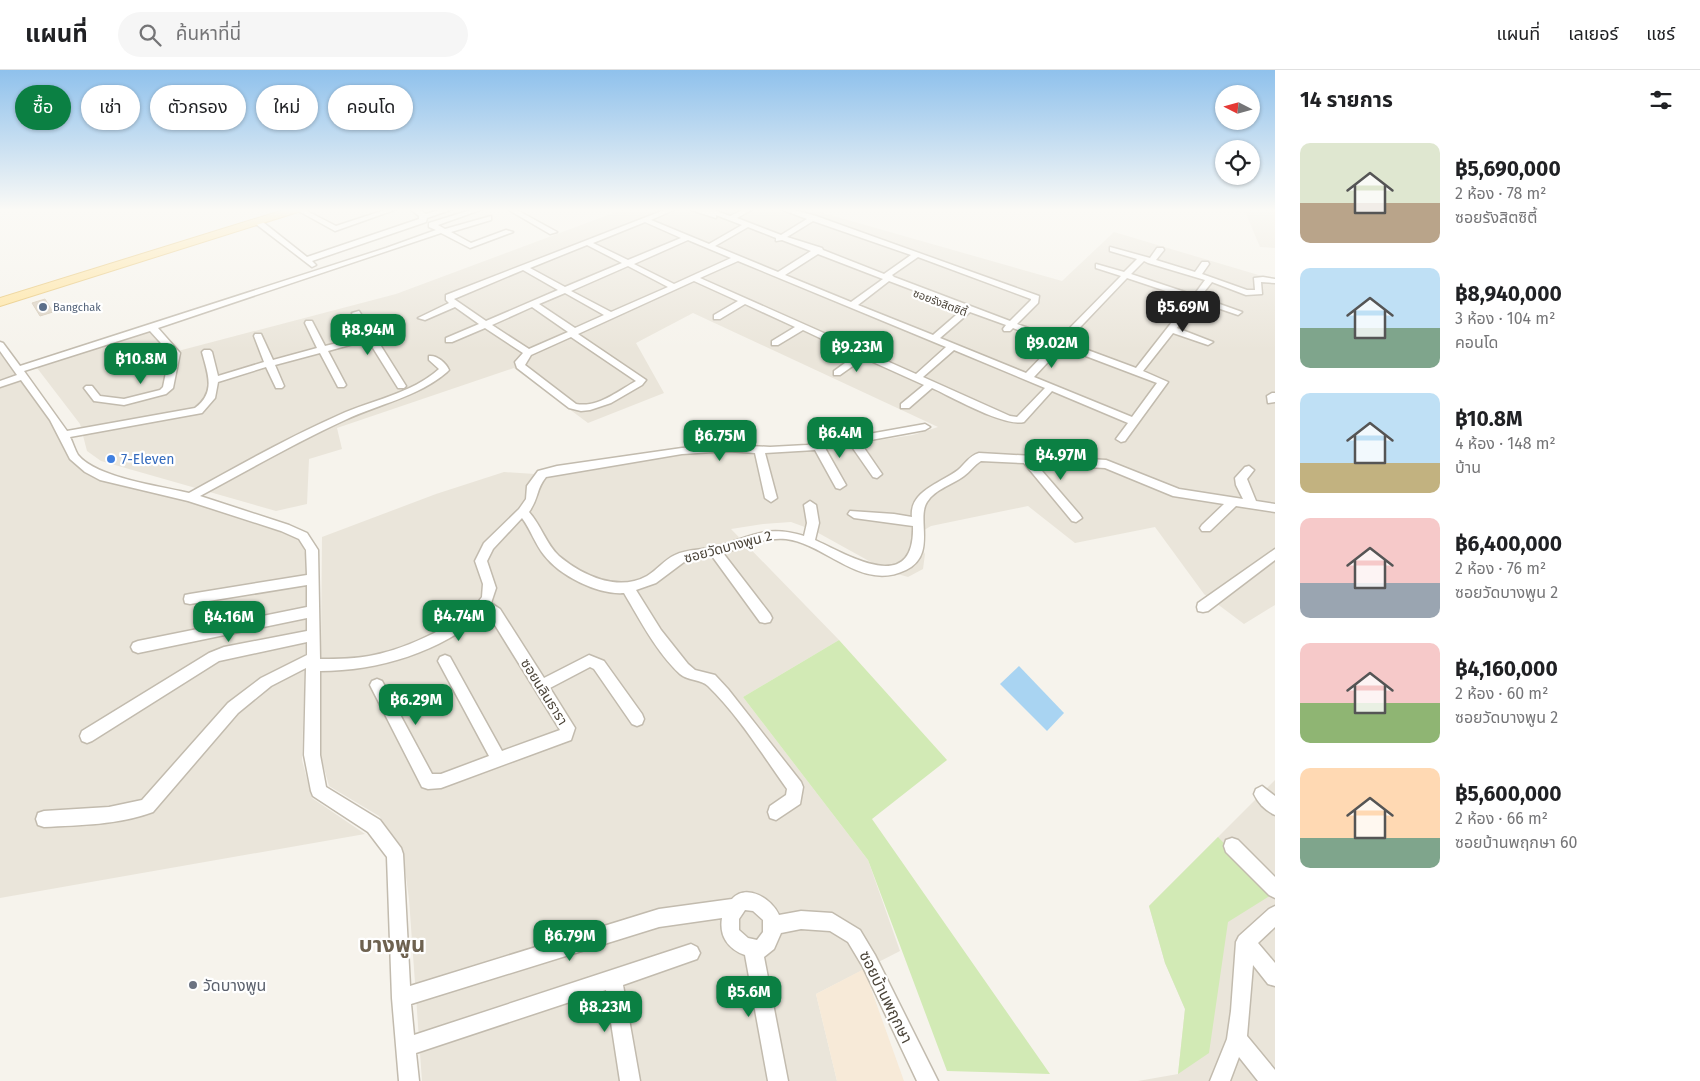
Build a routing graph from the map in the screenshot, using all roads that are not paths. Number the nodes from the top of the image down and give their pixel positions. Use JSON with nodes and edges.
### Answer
{"nodes":[{"id":1,"x":145,"y":256,"type":"edge"},
{"id":2,"x":302,"y":256,"type":"edge"},
{"id":3,"x":313,"y":256,"type":"edge"},
{"id":4,"x":372,"y":256,"type":"edge"},
{"id":5,"x":552,"y":256,"type":"edge"},
{"id":6,"x":614,"y":256,"type":"edge"},
{"id":7,"x":646,"y":256,"type":"edge"},
{"id":8,"x":729,"y":256,"type":"edge"},
{"id":9,"x":808,"y":256,"type":"edge"},
{"id":10,"x":827,"y":256,"type":"edge"},
{"id":11,"x":914,"y":256,"type":"edge"},
{"id":12,"x":923,"y":256,"type":"edge"},
{"id":13,"x":1136,"y":256,"type":"edge"},
{"id":14,"x":1155,"y":256,"type":"edge"},
{"id":15,"x":1142,"y":258,"type":"junction"},
{"id":16,"x":736,"y":259,"type":"junction"},
{"id":17,"x":307,"y":260,"type":"junction"},
{"id":18,"x":1151,"y":261,"type":"junction"},
{"id":19,"x":629,"y":264,"type":"junction"},
{"id":20,"x":1205,"y":264,"type":"dead end"},
{"id":21,"x":1099,"y":266,"type":"dead end"},
{"id":22,"x":523,"y":267,"type":"junction"},
{"id":23,"x":322,"y":274,"type":"junction"},
{"id":24,"x":1126,"y":275,"type":"junction"},
{"id":25,"x":1197,"y":275,"type":"junction"},
{"id":26,"x":777,"y":276,"type":"junction"},
{"id":27,"x":693,"y":278,"type":"junction"},
{"id":28,"x":887,"y":278,"type":"junction"},
{"id":29,"x":1210,"y":279,"type":"junction"},
{"id":30,"x":1275,"y":281,"type":"edge"},
{"id":31,"x":674,"y":287,"type":"junction"},
{"id":32,"x":565,"y":291,"type":"junction"},
{"id":33,"x":1196,"y":298,"type":"junction"},
{"id":34,"x":744,"y":301,"type":"junction"},
{"id":35,"x":0,"y":302,"type":"edge"},
{"id":36,"x":456,"y":304,"type":"junction"},
{"id":37,"x":533,"y":304,"type":"junction"},
{"id":38,"x":851,"y":306,"type":"junction"},
{"id":39,"x":967,"y":310,"type":"junction"},
{"id":40,"x":1238,"y":312,"type":"dead end"},
{"id":41,"x":356,"y":313,"type":"dead end"},
{"id":42,"x":611,"y":316,"type":"junction"},
{"id":43,"x":717,"y":317,"type":"dead end"},
{"id":44,"x":422,"y":318,"type":"dead end"},
{"id":45,"x":309,"y":323,"type":"dead end"},
{"id":46,"x":486,"y":324,"type":"junction"},
{"id":47,"x":802,"y":326,"type":"junction"},
{"id":48,"x":152,"y":327,"type":"junction"},
{"id":49,"x":1009,"y":327,"type":"junction"},
{"id":50,"x":1171,"y":329,"type":"junction"},
{"id":51,"x":573,"y":332,"type":"junction"},
{"id":52,"x":258,"y":336,"type":"dead end"},
{"id":53,"x":371,"y":338,"type":"junction"},
{"id":54,"x":449,"y":340,"type":"dead end"},
{"id":55,"x":933,"y":340,"type":"junction"},
{"id":56,"x":1208,"y":342,"type":"dead end"},
{"id":57,"x":775,"y":343,"type":"dead end"},
{"id":58,"x":0,"y":345,"type":"edge"},
{"id":59,"x":1057,"y":346,"type":"junction"},
{"id":60,"x":952,"y":347,"type":"junction"},
{"id":61,"x":323,"y":350,"type":"junction"},
{"id":62,"x":207,"y":352,"type":"dead end"},
{"id":63,"x":528,"y":353,"type":"junction"},
{"id":64,"x":863,"y":354,"type":"junction"},
{"id":65,"x":432,"y":358,"type":"dead end"},
{"id":66,"x":270,"y":363,"type":"junction"},
{"id":67,"x":1138,"y":372,"type":"junction"},
{"id":68,"x":20,"y":373,"type":"junction"},
{"id":69,"x":837,"y":373,"type":"dead end"},
{"id":70,"x":917,"y":378,"type":"junction"},
{"id":71,"x":1027,"y":378,"type":"junction"},
{"id":72,"x":214,"y":380,"type":"junction"},
{"id":73,"x":0,"y":384,"type":"edge"},
{"id":74,"x":931,"y":384,"type":"junction"},
{"id":75,"x":341,"y":385,"type":"dead end"},
{"id":76,"x":1161,"y":385,"type":"junction"},
{"id":77,"x":279,"y":386,"type":"dead end"},
{"id":78,"x":401,"y":386,"type":"dead end"},
{"id":79,"x":88,"y":388,"type":"dead end"},
{"id":80,"x":1050,"y":388,"type":"junction"},
{"id":81,"x":905,"y":406,"type":"dead end"},
{"id":82,"x":1133,"y":422,"type":"junction"},
{"id":83,"x":926,"y":427,"type":"dead end"},
{"id":84,"x":64,"y":435,"type":"junction"},
{"id":85,"x":1121,"y":439,"type":"dead end"},
{"id":86,"x":854,"y":441,"type":"junction"},
{"id":87,"x":818,"y":446,"type":"junction"},
{"id":88,"x":759,"y":450,"type":"junction"},
{"id":89,"x":1027,"y":460,"type":"junction"},
{"id":90,"x":1249,"y":470,"type":"dead end"},
{"id":91,"x":877,"y":474,"type":"dead end"},
{"id":92,"x":840,"y":485,"type":"dead end"},
{"id":93,"x":190,"y":497,"type":"junction"},
{"id":94,"x":771,"y":498,"type":"dead end"},
{"id":95,"x":1249,"y":500,"type":"junction"},
{"id":96,"x":1234,"y":501,"type":"junction"},
{"id":97,"x":810,"y":505,"type":"dead end"},
{"id":98,"x":1275,"y":508,"type":"edge"},
{"id":99,"x":524,"y":512,"type":"junction"},
{"id":100,"x":854,"y":514,"type":"dead end"},
{"id":101,"x":1076,"y":518,"type":"dead end"},
{"id":102,"x":916,"y":523,"type":"junction"},
{"id":103,"x":1206,"y":528,"type":"dead end"},
{"id":104,"x":810,"y":539,"type":"junction"},
{"id":105,"x":716,"y":551,"type":"junction"},
{"id":106,"x":1275,"y":554,"type":"edge"},
{"id":107,"x":313,"y":579,"type":"junction"},
{"id":108,"x":627,"y":587,"type":"junction"},
{"id":109,"x":190,"y":599,"type":"dead end"},
{"id":110,"x":484,"y":605,"type":"junction"},
{"id":111,"x":1203,"y":607,"type":"dead end"},
{"id":112,"x":314,"y":611,"type":"junction"},
{"id":113,"x":765,"y":618,"type":"dead end"},
{"id":114,"x":314,"y":635,"type":"junction"},
{"id":115,"x":138,"y":647,"type":"dead end"},
{"id":116,"x":445,"y":661,"type":"dead end"},
{"id":117,"x":313,"y":662,"type":"junction"},
{"id":118,"x":377,"y":685,"type":"dead end"},
{"id":119,"x":540,"y":686,"type":"junction"},
{"id":120,"x":637,"y":719,"type":"dead end"},
{"id":121,"x":87,"y":736,"type":"dead end"},
{"id":122,"x":500,"y":760,"type":"junction"},
{"id":123,"x":1262,"y":794,"type":"dead end"},
{"id":124,"x":1275,"y":807,"type":"edge"},
{"id":125,"x":776,"y":812,"type":"dead end"},
{"id":126,"x":44,"y":819,"type":"dead end"},
{"id":127,"x":1232,"y":846,"type":"dead end"},
{"id":128,"x":1275,"y":889,"type":"edge"},
{"id":129,"x":735,"y":907,"type":"junction"},
{"id":130,"x":1275,"y":915,"type":"edge"},
{"id":131,"x":774,"y":925,"type":"junction"},
{"id":132,"x":1245,"y":942,"type":"junction"},
{"id":133,"x":753,"y":949,"type":"junction"},
{"id":134,"x":691,"y":953,"type":"dead end"},
{"id":135,"x":1275,"y":977,"type":"edge"},
{"id":136,"x":613,"y":979,"type":"junction"},
{"id":137,"x":401,"y":998,"type":"junction"},
{"id":138,"x":1237,"y":1039,"type":"junction"},
{"id":139,"x":406,"y":1047,"type":"junction"},
{"id":140,"x":1218,"y":1080,"type":"edge"},
{"id":141,"x":409,"y":1081,"type":"edge"},
{"id":142,"x":630,"y":1081,"type":"edge"},
{"id":143,"x":778,"y":1081,"type":"edge"},
{"id":144,"x":928,"y":1081,"type":"edge"},
{"id":145,"x":1271,"y":1081,"type":"edge"}],
"edges":[{"from":1,"to":35,"type":"main road"},
{"from":2,"to":17,"type":"street"},
{"from":3,"to":17,"type":"street"},
{"from":4,"to":23,"type":"street"},
{"from":5,"to":22,"type":"street"},
{"from":6,"to":19,"type":"street"},
{"from":7,"to":19,"type":"street"},
{"from":8,"to":16,"type":"street"},
{"from":9,"to":26,"type":"street"},
{"from":10,"to":28,"type":"street","name":"ซอยรังสิตซิตี้"},
{"from":11,"to":28,"type":"street"},
{"from":12,"to":49,"type":"street"},
{"from":13,"to":15,"type":"street"},
{"from":14,"to":18,"type":"street"},
{"from":15,"to":18,"type":"street"},
{"from":15,"to":24,"type":"street"},
{"from":16,"to":26,"type":"street"},
{"from":16,"to":27,"type":"street"},
{"from":17,"to":23,"type":"street"},
{"from":18,"to":25,"type":"street"},
{"from":19,"to":31,"type":"street"},
{"from":19,"to":32,"type":"street"},
{"from":20,"to":25,"type":"street"},
{"from":21,"to":24,"type":"street"},
{"from":22,"to":32,"type":"street"},
{"from":22,"to":36,"type":"street"},
{"from":23,"to":48,"type":"street"},
{"from":24,"to":33,"type":"street"},
{"from":24,"to":59,"type":"street"},
{"from":25,"to":29,"type":"street"},
{"from":26,"to":38,"type":"street"},
{"from":27,"to":31,"type":"street"},
{"from":27,"to":34,"type":"street"},
{"from":28,"to":38,"type":"street"},
{"from":28,"to":39,"type":"street","name":"ซอยรังสิตซิตี้"},
{"from":29,"to":30,"type":"street"},
{"from":29,"to":33,"type":"street"},
{"from":31,"to":42,"type":"street"},
{"from":32,"to":37,"type":"street"},
{"from":32,"to":42,"type":"street"},
{"from":33,"to":40,"type":"street"},
{"from":33,"to":50,"type":"street"},
{"from":34,"to":43,"type":"street"},
{"from":34,"to":47,"type":"street"},
{"from":36,"to":44,"type":"street"},
{"from":36,"to":46,"type":"street"},
{"from":37,"to":46,"type":"street"},
{"from":37,"to":51,"type":"street"},
{"from":38,"to":55,"type":"street"},
{"from":39,"to":49,"type":"street","name":"ซอยรังสิตซิตี้"},
{"from":39,"to":55,"type":"street"},
{"from":41,"to":53,"type":"street"},
{"from":42,"to":51,"type":"street"},
{"from":45,"to":61,"type":"street"},
{"from":46,"to":54,"type":"street"},
{"from":46,"to":63,"type":"street"},
{"from":47,"to":57,"type":"street"},
{"from":47,"to":64,"type":"street"},
{"from":48,"to":68,"type":"street"},
{"from":48,"to":79,"type":"street"},
{"from":49,"to":59,"type":"street","name":"ซอยรังสิตซิตี้"},
{"from":50,"to":56,"type":"street"},
{"from":50,"to":67,"type":"street"},
{"from":51,"to":63,"type":"street"},
{"from":51,"to":63,"type":"street"},
{"from":52,"to":66,"type":"street"},
{"from":53,"to":61,"type":"street"},
{"from":53,"to":78,"type":"street"},
{"from":55,"to":60,"type":"street"},
{"from":58,"to":68,"type":"street"},
{"from":59,"to":67,"type":"street","name":"ซอยรังสิตซิตี้"},
{"from":59,"to":71,"type":"street"},
{"from":59,"to":76,"type":"street","name":"ซอยรังสิตซิตี้"},
{"from":60,"to":70,"type":"street"},
{"from":60,"to":71,"type":"street"},
{"from":61,"to":66,"type":"street"},
{"from":61,"to":75,"type":"street"},
{"from":62,"to":72,"type":"street"},
{"from":64,"to":69,"type":"street"},
{"from":64,"to":70,"type":"street"},
{"from":65,"to":93,"type":"street"},
{"from":66,"to":72,"type":"street"},
{"from":66,"to":77,"type":"street"},
{"from":67,"to":76,"type":"street","name":"ซอยรังสิตซิตี้"},
{"from":68,"to":73,"type":"street"},
{"from":68,"to":84,"type":"street"},
{"from":70,"to":74,"type":"street"},
{"from":71,"to":80,"type":"street"},
{"from":72,"to":84,"type":"street"},
{"from":74,"to":80,"type":"street"},
{"from":74,"to":81,"type":"street"},
{"from":76,"to":82,"type":"street"},
{"from":80,"to":82,"type":"street"},
{"from":82,"to":85,"type":"street"},
{"from":83,"to":86,"type":"street"},
{"from":84,"to":93,"type":"street"},
{"from":86,"to":87,"type":"street"},
{"from":86,"to":91,"type":"street"},
{"from":87,"to":88,"type":"street"},
{"from":87,"to":92,"type":"street"},
{"from":88,"to":94,"type":"street"},
{"from":88,"to":99,"type":"street"},
{"from":89,"to":96,"type":"street","name":"ซอยวัดบางพูน 2"},
{"from":89,"to":101,"type":"street"},
{"from":89,"to":102,"type":"street","name":"ซอยวัดบางพูน 2"},
{"from":90,"to":95,"type":"street"},
{"from":93,"to":107,"type":"street"},
{"from":95,"to":96,"type":"street","name":"ซอยวัดบางพูน 2"},
{"from":95,"to":98,"type":"street","name":"ซอยวัดบางพูน 2"},
{"from":96,"to":103,"type":"street"},
{"from":97,"to":104,"type":"street"},
{"from":99,"to":108,"type":"street","name":"ซอยวัดบางพูน 2"},
{"from":99,"to":110,"type":"street"},
{"from":100,"to":102,"type":"street"},
{"from":102,"to":104,"type":"street","name":"ซอยวัดบางพูน 2"},
{"from":104,"to":105,"type":"street","name":"ซอยวัดบางพูน 2"},
{"from":105,"to":108,"type":"street","name":"ซอยวัดบางพูน 2"},
{"from":105,"to":113,"type":"street"},
{"from":106,"to":111,"type":"street"},
{"from":107,"to":109,"type":"street"},
{"from":107,"to":112,"type":"street"},
{"from":108,"to":125,"type":"street"},
{"from":110,"to":117,"type":"street"},
{"from":110,"to":119,"type":"street","name":"ซอยนลินธารา"},
{"from":112,"to":114,"type":"street"},
{"from":112,"to":115,"type":"street"},
{"from":114,"to":117,"type":"street"},
{"from":114,"to":121,"type":"street"},
{"from":116,"to":122,"type":"street"},
{"from":117,"to":126,"type":"street"},
{"from":117,"to":137,"type":"street"},
{"from":118,"to":122,"type":"street","name":"ซอยนลินธารา"},
{"from":119,"to":120,"type":"street"},
{"from":119,"to":122,"type":"street","name":"ซอยนลินธารา"},
{"from":123,"to":124,"type":"street"},
{"from":127,"to":128,"type":"street"},
{"from":129,"to":131,"type":"street"},
{"from":129,"to":133,"type":"street"},
{"from":129,"to":137,"type":"street"},
{"from":130,"to":132,"type":"street"},
{"from":131,"to":133,"type":"street"},
{"from":131,"to":144,"type":"street","name":"ซอยบ้านพฤกษา"},
{"from":132,"to":135,"type":"street"},
{"from":132,"to":138,"type":"street"},
{"from":133,"to":143,"type":"street"},
{"from":134,"to":136,"type":"street"},
{"from":136,"to":139,"type":"street"},
{"from":136,"to":142,"type":"street"},
{"from":137,"to":139,"type":"street"},
{"from":138,"to":140,"type":"street"},
{"from":138,"to":145,"type":"street"},
{"from":139,"to":141,"type":"street"}]}
